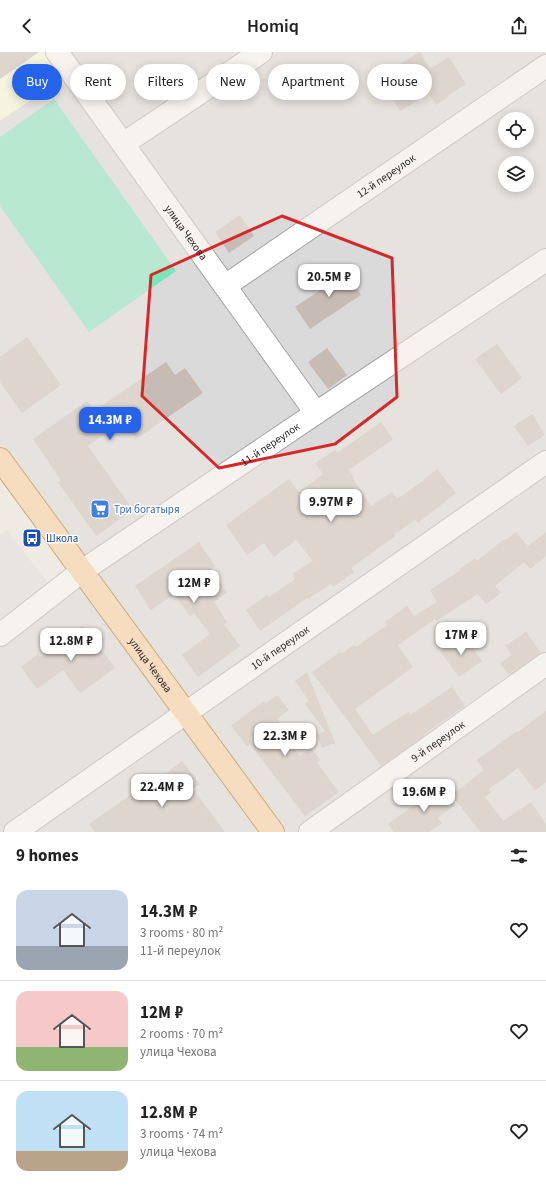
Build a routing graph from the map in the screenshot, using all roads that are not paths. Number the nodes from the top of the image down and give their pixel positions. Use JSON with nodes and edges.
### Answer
{"nodes":[{"id":1,"x":57,"y":52,"type":"edge"},
{"id":2,"x":261,"y":52,"type":"edge"},
{"id":3,"x":546,"y":66,"type":"edge"},
{"id":4,"x":123,"y":144,"type":"junction"},
{"id":5,"x":546,"y":260,"type":"edge"},
{"id":6,"x":225,"y":286,"type":"junction"},
{"id":7,"x":316,"y":413,"type":"junction"},
{"id":8,"x":0,"y":459,"type":"edge"},
{"id":9,"x":546,"y":462,"type":"edge"},
{"id":10,"x":82,"y":571,"type":"junction"},
{"id":11,"x":0,"y":635,"type":"edge"},
{"id":12,"x":546,"y":664,"type":"edge"},
{"id":13,"x":186,"y":712,"type":"junction"},
{"id":14,"x":15,"y":832,"type":"edge"},
{"id":15,"x":273,"y":832,"type":"edge"},
{"id":16,"x":310,"y":832,"type":"edge"}],
"edges":[{"from":1,"to":4,"type":"street","name":"улица Чехова"},
{"from":2,"to":4,"type":"street"},
{"from":3,"to":6,"type":"street","name":"12-й переулок"},
{"from":4,"to":6,"type":"street","name":"улица Чехова"},
{"from":5,"to":7,"type":"street","name":"11-й переулок"},
{"from":6,"to":7,"type":"street","name":"улица Чехова"},
{"from":7,"to":10,"type":"street","name":"11-й переулок"},
{"from":8,"to":10,"type":"main road","name":"улица Чехова"},
{"from":9,"to":13,"type":"street","name":"10-й переулок"},
{"from":10,"to":11,"type":"street","name":"11-й переулок"},
{"from":10,"to":13,"type":"main road","name":"улица Чехова"},
{"from":12,"to":16,"type":"street","name":"9-й переулок"},
{"from":13,"to":14,"type":"street","name":"10-й переулок"},
{"from":13,"to":15,"type":"main road","name":"улица Чехова"}]}
